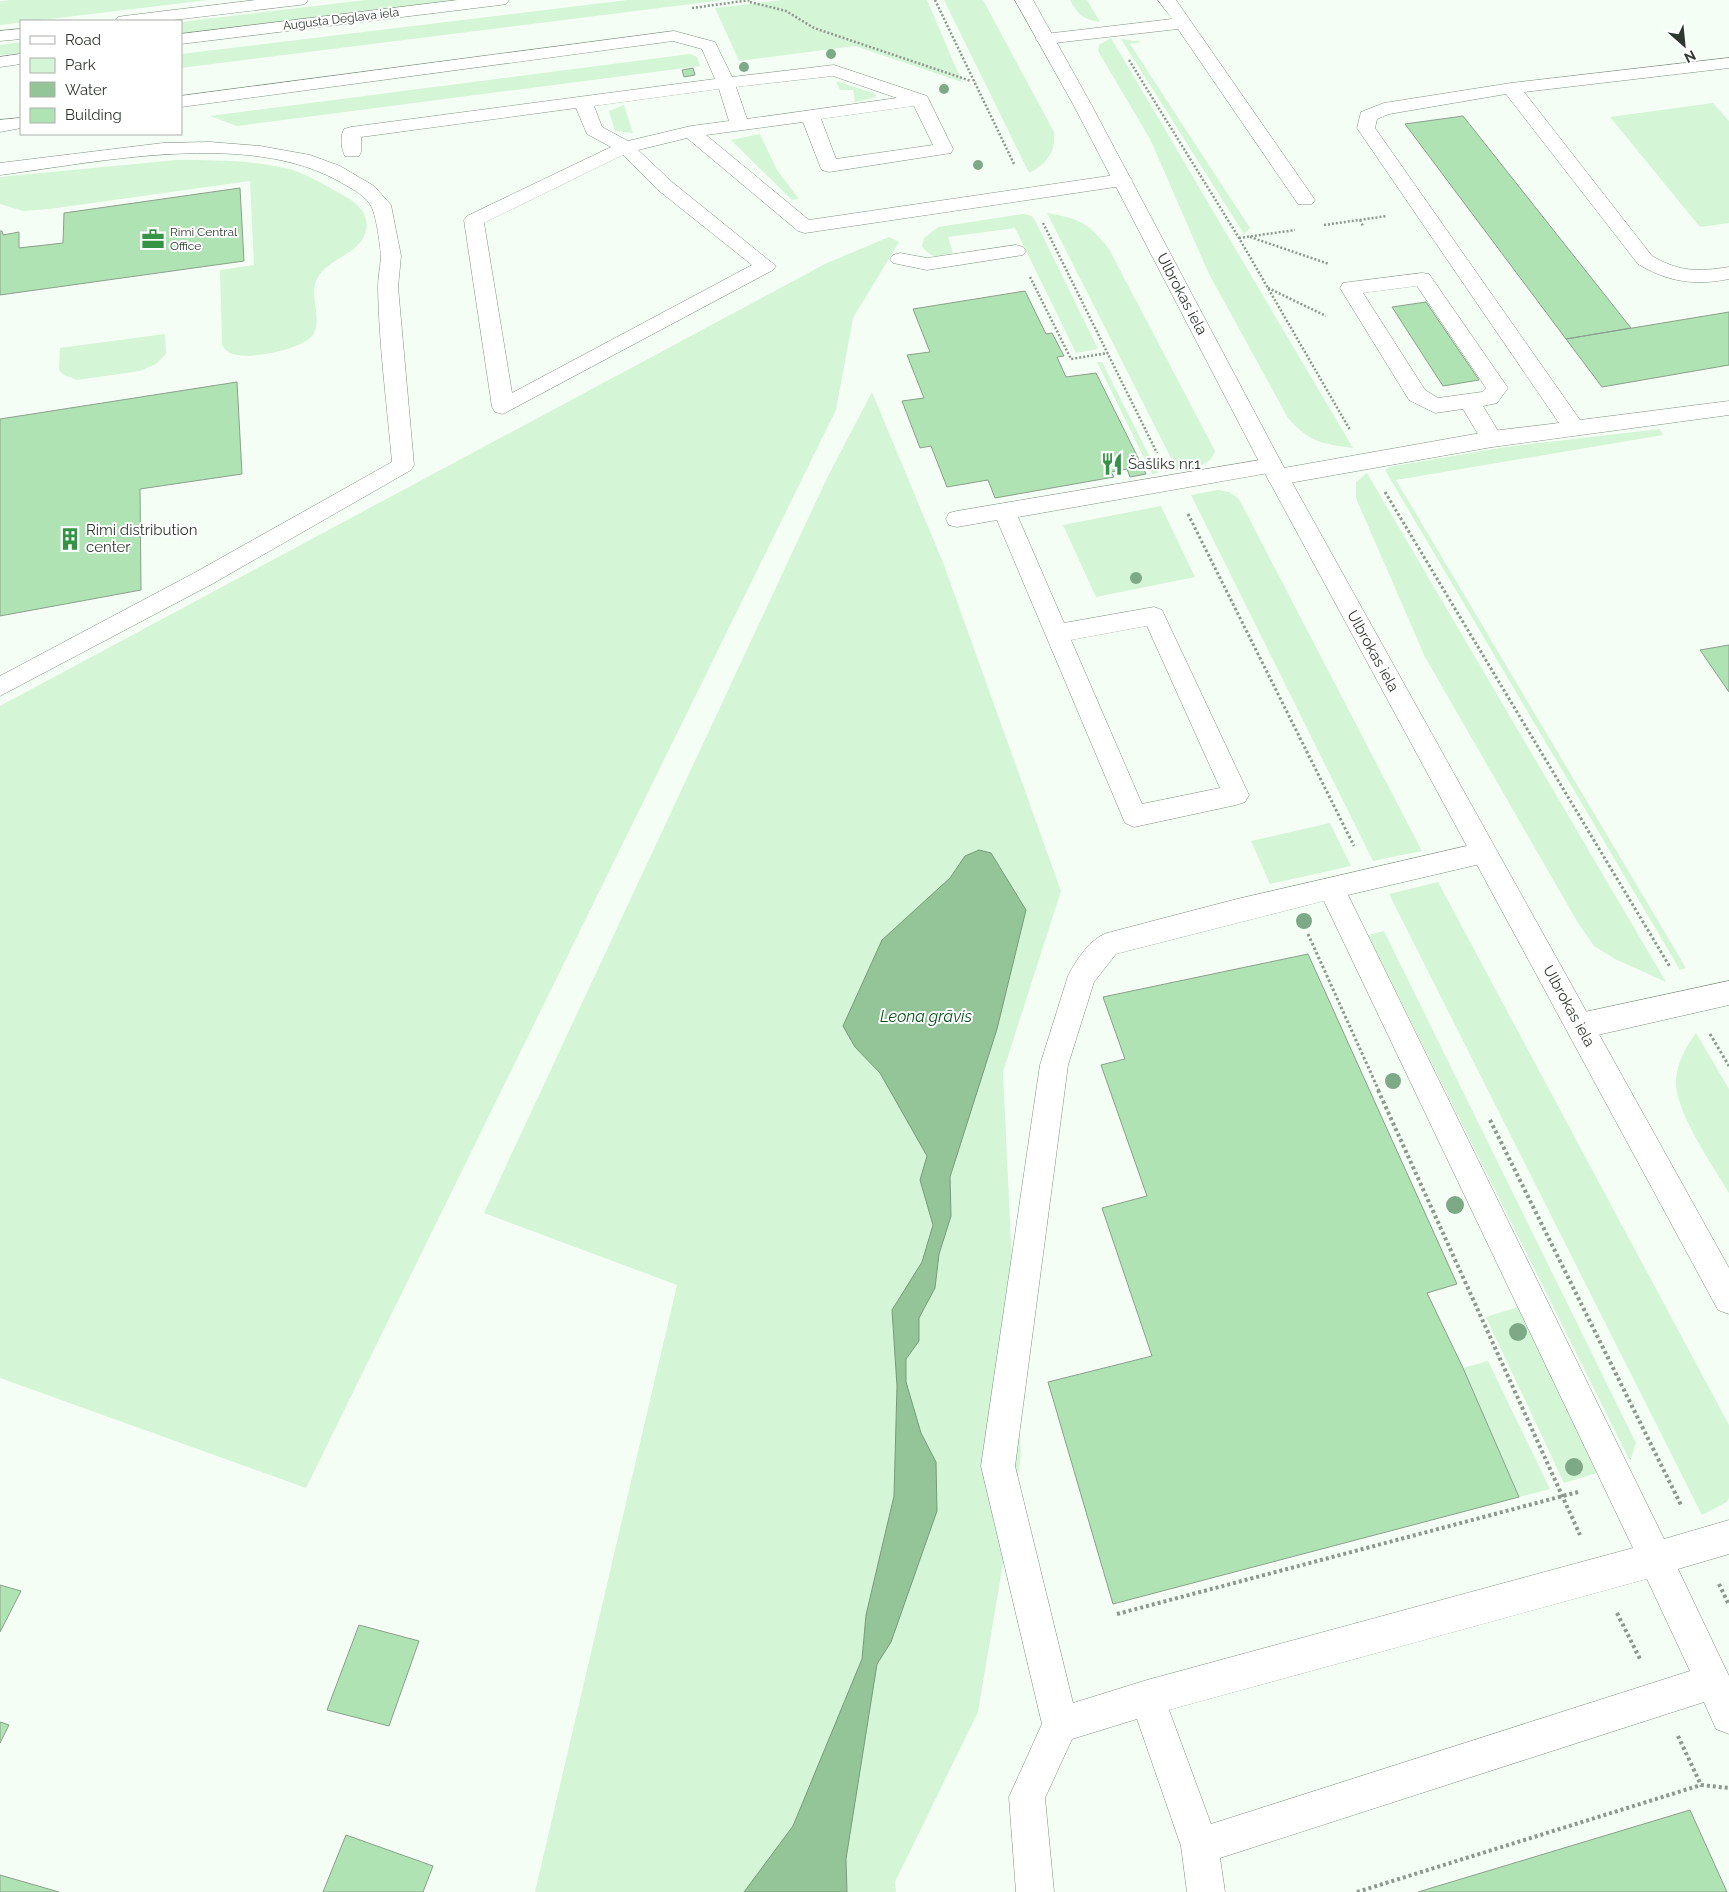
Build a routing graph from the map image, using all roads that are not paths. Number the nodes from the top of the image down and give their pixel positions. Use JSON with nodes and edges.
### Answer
{"nodes":[{"id":1,"x":299,"y":0,"type":"edge"},
{"id":2,"x":500,"y":0,"type":"edge"},
{"id":3,"x":1024,"y":0,"type":"edge"},
{"id":4,"x":1167,"y":0,"type":"edge"},
{"id":5,"x":132,"y":20,"type":"edge"},
{"id":6,"x":1183,"y":23,"type":"junction"},
{"id":7,"x":20,"y":34,"type":"edge"},
{"id":8,"x":0,"y":36,"type":"edge"},
{"id":9,"x":182,"y":39,"type":"edge"},
{"id":10,"x":1045,"y":39,"type":"junction"},
{"id":11,"x":20,"y":60,"type":"edge"},
{"id":12,"x":0,"y":62,"type":"edge"},
{"id":13,"x":1725,"y":68,"type":"edge"},
{"id":14,"x":726,"y":83,"type":"junction"},
{"id":15,"x":1511,"y":88,"type":"junction"},
{"id":16,"x":920,"y":100,"type":"junction"},
{"id":17,"x":182,"y":102,"type":"edge"},
{"id":18,"x":584,"y":102,"type":"junction"},
{"id":19,"x":810,"y":115,"type":"junction"},
{"id":20,"x":20,"y":123,"type":"edge"},
{"id":21,"x":740,"y":125,"type":"junction"},
{"id":22,"x":0,"y":126,"type":"edge"},
{"id":23,"x":690,"y":132,"type":"junction"},
{"id":24,"x":625,"y":147,"type":"junction"},
{"id":25,"x":352,"y":152,"type":"dead end"},
{"id":26,"x":0,"y":169,"type":"edge"},
{"id":27,"x":1122,"y":180,"type":"junction"},
{"id":28,"x":1305,"y":200,"type":"dead end"},
{"id":29,"x":1016,"y":250,"type":"road end"},
{"id":30,"x":900,"y":259,"type":"dead end"},
{"id":31,"x":1729,"y":273,"type":"edge"},
{"id":32,"x":1469,"y":402,"type":"junction"},
{"id":33,"x":1729,"y":408,"type":"edge"},
{"id":34,"x":1573,"y":427,"type":"junction"},
{"id":35,"x":1492,"y":439,"type":"junction"},
{"id":36,"x":1275,"y":472,"type":"junction"},
{"id":37,"x":1004,"y":511,"type":"junction"},
{"id":38,"x":957,"y":519,"type":"dead end"},
{"id":39,"x":1057,"y":633,"type":"junction"},
{"id":40,"x":0,"y":687,"type":"edge"},
{"id":41,"x":1484,"y":853,"type":"junction"},
{"id":42,"x":1331,"y":888,"type":"junction"},
{"id":43,"x":1729,"y":993,"type":"edge"},
{"id":44,"x":1580,"y":1026,"type":"junction"},
{"id":45,"x":1729,"y":1299,"type":"edge"},
{"id":46,"x":1715,"y":1541,"type":"edge"},
{"id":47,"x":1655,"y":1558,"type":"junction"},
{"id":48,"x":1713,"y":1681,"type":"junction"},
{"id":49,"x":1147,"y":1698,"type":"junction"},
{"id":50,"x":1729,"y":1716,"type":"edge"},
{"id":51,"x":1060,"y":1725,"type":"junction"},
{"id":52,"x":1200,"y":1846,"type":"junction"},
{"id":53,"x":1035,"y":1892,"type":"edge"},
{"id":54,"x":1206,"y":1892,"type":"edge"}],
"edges":[{"from":1,"to":5,"type":"main road","name":"Augusta Deglava iela"},
{"from":2,"to":9,"type":"main road","name":"Augusta Deglava iela"},
{"from":3,"to":10,"type":"main road","name":"Ulbrokas iela"},
{"from":4,"to":6,"type":"main road"},
{"from":6,"to":10,"type":"main road"},
{"from":6,"to":28,"type":"main road"},
{"from":7,"to":8,"type":"main road"},
{"from":10,"to":27,"type":"main road","name":"Ulbrokas iela"},
{"from":11,"to":12,"type":"main road"},
{"from":13,"to":15,"type":"main road"},
{"from":14,"to":16,"type":"main road"},
{"from":14,"to":17,"type":"main road"},
{"from":14,"to":18,"type":"main road"},
{"from":14,"to":21,"type":"main road"},
{"from":15,"to":31,"type":"main road"},
{"from":15,"to":34,"type":"main road"},
{"from":16,"to":19,"type":"main road"},
{"from":16,"to":19,"type":"main road"},
{"from":18,"to":24,"type":"main road"},
{"from":18,"to":25,"type":"main road"},
{"from":19,"to":21,"type":"main road"},
{"from":20,"to":22,"type":"main road"},
{"from":21,"to":23,"type":"main road"},
{"from":23,"to":24,"type":"main road"},
{"from":23,"to":27,"type":"main road"},
{"from":24,"to":24,"type":"main road"},
{"from":26,"to":40,"type":"main road"},
{"from":27,"to":36,"type":"main road","name":"Ulbrokas iela"},
{"from":29,"to":30,"type":"main road"},
{"from":32,"to":32,"type":"main road"},
{"from":32,"to":35,"type":"main road"},
{"from":33,"to":34,"type":"main road"},
{"from":34,"to":35,"type":"main road"},
{"from":35,"to":36,"type":"main road"},
{"from":36,"to":37,"type":"main road"},
{"from":36,"to":41,"type":"main road","name":"Ulbrokas iela"},
{"from":37,"to":38,"type":"main road"},
{"from":37,"to":39,"type":"main road"},
{"from":39,"to":39,"type":"main road"},
{"from":41,"to":42,"type":"main road"},
{"from":41,"to":44,"type":"main road","name":"Ulbrokas iela"},
{"from":42,"to":47,"type":"main road"},
{"from":42,"to":51,"type":"main road"},
{"from":43,"to":44,"type":"main road"},
{"from":44,"to":45,"type":"main road","name":"Ulbrokas iela"},
{"from":46,"to":47,"type":"main road"},
{"from":47,"to":48,"type":"main road"},
{"from":47,"to":49,"type":"main road"},
{"from":48,"to":50,"type":"main road"},
{"from":48,"to":52,"type":"main road"},
{"from":49,"to":51,"type":"main road"},
{"from":49,"to":52,"type":"main road"},
{"from":51,"to":53,"type":"main road"},
{"from":52,"to":54,"type":"main road"}]}
